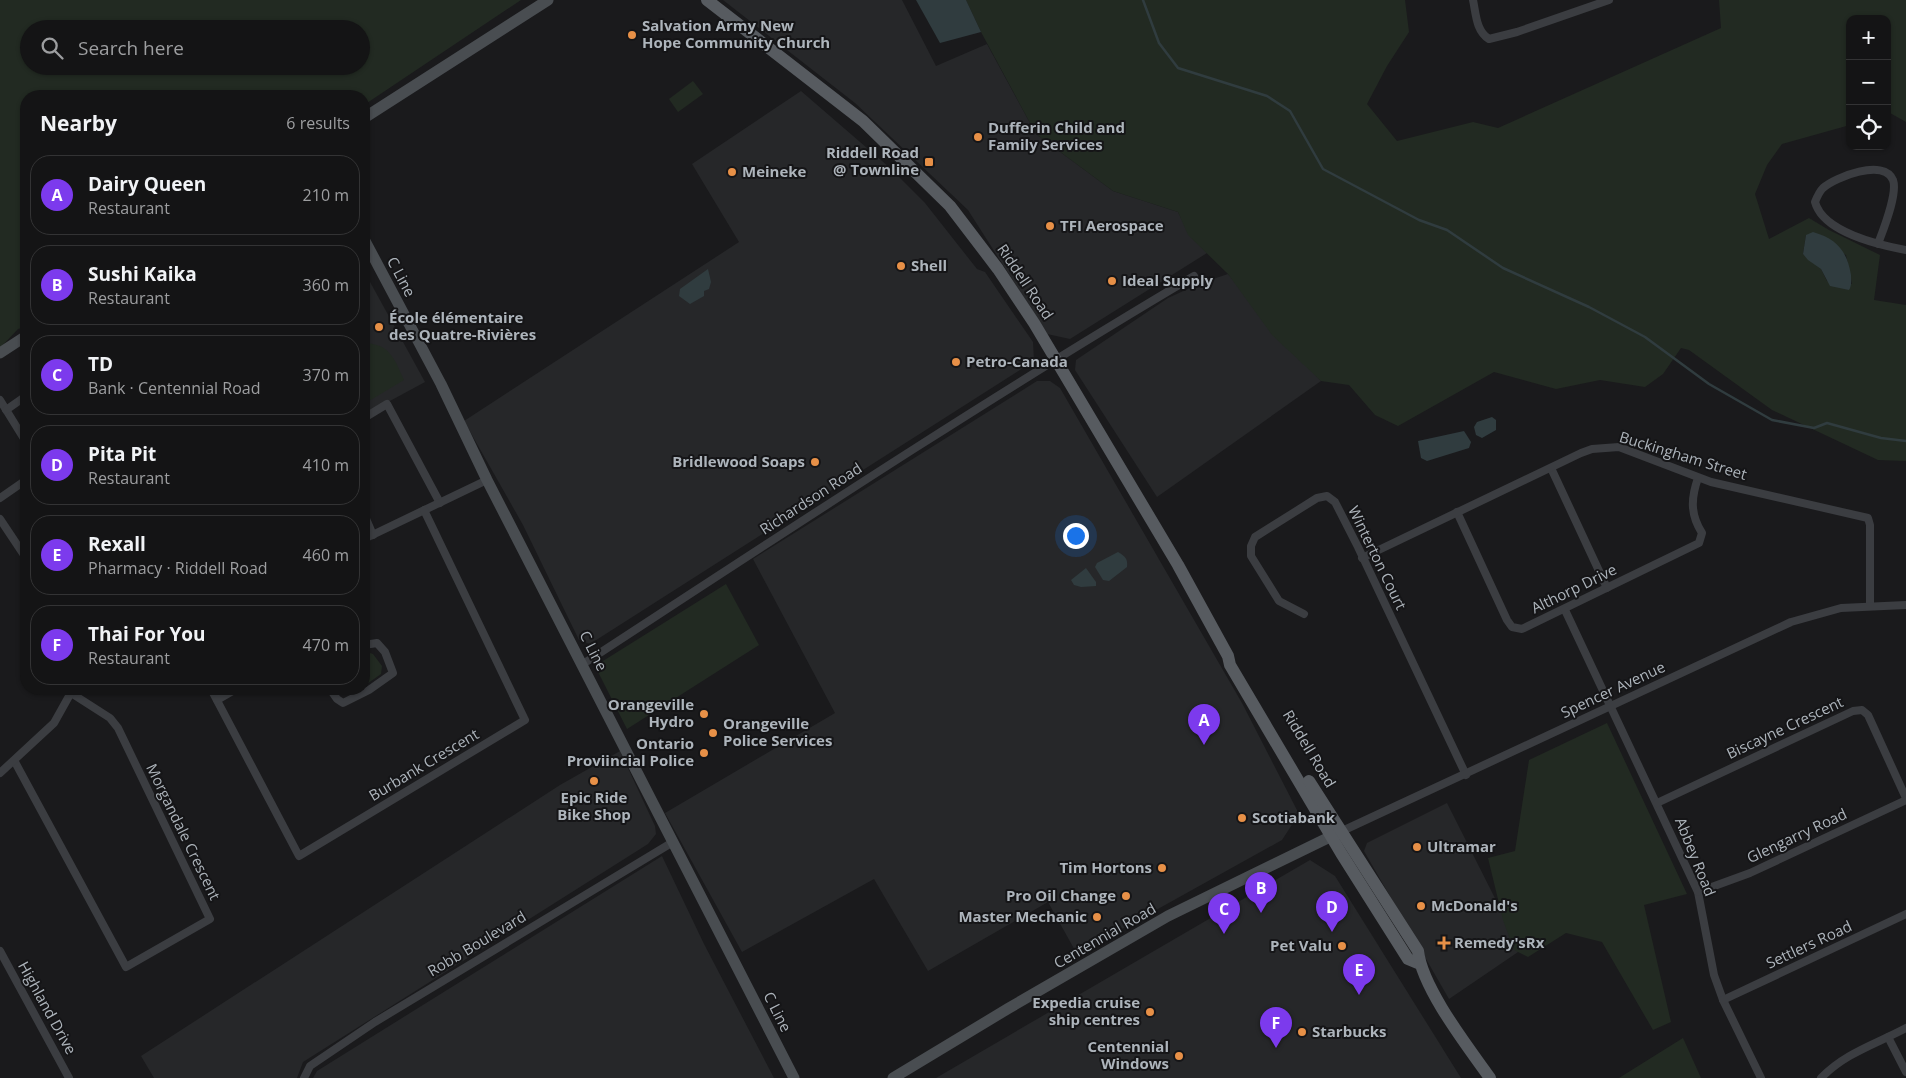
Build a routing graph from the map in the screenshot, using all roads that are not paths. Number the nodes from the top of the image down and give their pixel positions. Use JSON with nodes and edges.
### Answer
{"nodes":[{"id":1,"x":548,"y":0,"type":"edge"},
{"id":2,"x":708,"y":0,"type":"edge"},
{"id":3,"x":1473,"y":0,"type":"edge"},
{"id":4,"x":1609,"y":0,"type":"edge"},
{"id":5,"x":370,"y":114,"type":"edge"},
{"id":6,"x":1878,"y":244,"type":"junction"},
{"id":7,"x":370,"y":250,"type":"edge"},
{"id":8,"x":1906,"y":250,"type":"edge"},
{"id":9,"x":1194,"y":276,"type":"dead end"},
{"id":10,"x":20,"y":340,"type":"edge"},
{"id":11,"x":0,"y":353,"type":"edge"},
{"id":12,"x":1055,"y":358,"type":"junction"},
{"id":13,"x":0,"y":400,"type":"edge"},
{"id":14,"x":20,"y":400,"type":"edge"},
{"id":15,"x":6,"y":410,"type":"junction"},
{"id":16,"x":370,"y":414,"type":"edge"},
{"id":17,"x":20,"y":432,"type":"edge"},
{"id":18,"x":1551,"y":468,"type":"junction"},
{"id":19,"x":1698,"y":478,"type":"junction"},
{"id":20,"x":486,"y":480,"type":"junction"},
{"id":21,"x":20,"y":484,"type":"edge"},
{"id":22,"x":0,"y":498,"type":"edge"},
{"id":23,"x":440,"y":502,"type":"junction"},
{"id":24,"x":424,"y":510,"type":"junction"},
{"id":25,"x":1457,"y":512,"type":"junction"},
{"id":26,"x":0,"y":519,"type":"edge"},
{"id":27,"x":370,"y":529,"type":"edge"},
{"id":28,"x":373,"y":536,"type":"junction"},
{"id":29,"x":370,"y":537,"type":"edge"},
{"id":30,"x":20,"y":549,"type":"edge"},
{"id":31,"x":1362,"y":558,"type":"junction"},
{"id":32,"x":1607,"y":588,"type":"junction"},
{"id":33,"x":1906,"y":605,"type":"edge"},
{"id":34,"x":1870,"y":606,"type":"junction"},
{"id":35,"x":1565,"y":610,"type":"junction"},
{"id":36,"x":1304,"y":614,"type":"dead end"},
{"id":37,"x":370,"y":645,"type":"edge"},
{"id":38,"x":583,"y":664,"type":"junction"},
{"id":39,"x":370,"y":689,"type":"edge"},
{"id":40,"x":70,"y":695,"type":"edge"},
{"id":41,"x":78,"y":695,"type":"edge"},
{"id":42,"x":214,"y":695,"type":"edge"},
{"id":43,"x":226,"y":695,"type":"edge"},
{"id":44,"x":334,"y":695,"type":"edge"},
{"id":45,"x":358,"y":695,"type":"edge"},
{"id":46,"x":217,"y":700,"type":"junction"},
{"id":47,"x":1611,"y":707,"type":"junction"},
{"id":48,"x":15,"y":762,"type":"junction"},
{"id":49,"x":0,"y":773,"type":"edge"},
{"id":50,"x":1466,"y":775,"type":"junction"},
{"id":51,"x":1906,"y":799,"type":"edge"},
{"id":52,"x":1658,"y":803,"type":"junction"},
{"id":53,"x":1336,"y":834,"type":"junction"},
{"id":54,"x":673,"y":842,"type":"junction"},
{"id":55,"x":1698,"y":892,"type":"junction"},
{"id":56,"x":1906,"y":914,"type":"edge"},
{"id":57,"x":0,"y":951,"type":"edge"},
{"id":58,"x":1723,"y":1000,"type":"junction"},
{"id":59,"x":1906,"y":1028,"type":"edge"},
{"id":60,"x":1888,"y":1037,"type":"junction"},
{"id":61,"x":1906,"y":1072,"type":"edge"},
{"id":62,"x":70,"y":1078,"type":"edge"},
{"id":63,"x":304,"y":1078,"type":"edge"},
{"id":64,"x":794,"y":1078,"type":"edge"},
{"id":65,"x":893,"y":1078,"type":"edge"},
{"id":66,"x":1490,"y":1078,"type":"edge"},
{"id":67,"x":1761,"y":1078,"type":"edge"},
{"id":68,"x":1821,"y":1078,"type":"edge"}],
"edges":[{"from":1,"to":5,"type":"street"},
{"from":2,"to":12,"type":"main road","name":"Riddell Road"},
{"from":3,"to":4,"type":"street"},
{"from":6,"to":6,"type":"street"},
{"from":6,"to":8,"type":"street"},
{"from":7,"to":20,"type":"street","name":"C Line"},
{"from":9,"to":12,"type":"street","name":"Richardson Road"},
{"from":10,"to":11,"type":"street"},
{"from":12,"to":38,"type":"street","name":"Richardson Road"},
{"from":12,"to":53,"type":"main road","name":"Riddell Road"},
{"from":13,"to":15,"type":"street"},
{"from":14,"to":15,"type":"street"},
{"from":15,"to":17,"type":"street"},
{"from":16,"to":23,"type":"street"},
{"from":18,"to":19,"type":"street","name":"Buckingham Street"},
{"from":18,"to":25,"type":"street","name":"Buckingham Street"},
{"from":18,"to":32,"type":"street"},
{"from":19,"to":32,"type":"street","name":"Althorp Drive"},
{"from":19,"to":34,"type":"street","name":"Buckingham Street"},
{"from":20,"to":23,"type":"street"},
{"from":20,"to":38,"type":"street","name":"C Line"},
{"from":21,"to":22,"type":"street"},
{"from":23,"to":24,"type":"street"},
{"from":24,"to":28,"type":"street"},
{"from":24,"to":46,"type":"street","name":"Burbank Crescent"},
{"from":25,"to":31,"type":"street","name":"Buckingham Street"},
{"from":25,"to":35,"type":"street","name":"Althorp Drive"},
{"from":26,"to":30,"type":"street"},
{"from":27,"to":28,"type":"street"},
{"from":28,"to":29,"type":"street"},
{"from":31,"to":36,"type":"street","name":"Winterton Court"},
{"from":31,"to":50,"type":"street","name":"Winterton Court"},
{"from":32,"to":35,"type":"street","name":"Althorp Drive"},
{"from":33,"to":34,"type":"street","name":"Spencer Avenue"},
{"from":34,"to":47,"type":"street","name":"Spencer Avenue"},
{"from":35,"to":47,"type":"street","name":"Abbey Road"},
{"from":37,"to":39,"type":"street"},
{"from":38,"to":54,"type":"street","name":"C Line"},
{"from":40,"to":48,"type":"street"},
{"from":41,"to":48,"type":"street","name":"Morgandale Crescent"},
{"from":42,"to":46,"type":"street","name":"Burbank Crescent"},
{"from":43,"to":46,"type":"street"},
{"from":44,"to":45,"type":"street"},
{"from":47,"to":50,"type":"street","name":"Spencer Avenue"},
{"from":47,"to":52,"type":"street","name":"Abbey Road"},
{"from":48,"to":49,"type":"street"},
{"from":50,"to":53,"type":"street","name":"Spencer Avenue"},
{"from":51,"to":52,"type":"street","name":"Biscayne Crescent"},
{"from":51,"to":55,"type":"street","name":"Glengarry Road"},
{"from":52,"to":55,"type":"street","name":"Abbey Road"},
{"from":53,"to":65,"type":"street","name":"Centennial Road"},
{"from":53,"to":66,"type":"main road","name":"Riddell Road"},
{"from":54,"to":63,"type":"street","name":"Robb Boulevard"},
{"from":54,"to":64,"type":"street","name":"C Line"},
{"from":55,"to":58,"type":"street","name":"Abbey Road"},
{"from":56,"to":58,"type":"street","name":"Settlers Road"},
{"from":57,"to":62,"type":"street","name":"Highland Drive"},
{"from":58,"to":67,"type":"street","name":"Abbey Road"},
{"from":59,"to":60,"type":"street"},
{"from":60,"to":61,"type":"street"},
{"from":60,"to":68,"type":"street"}]}
